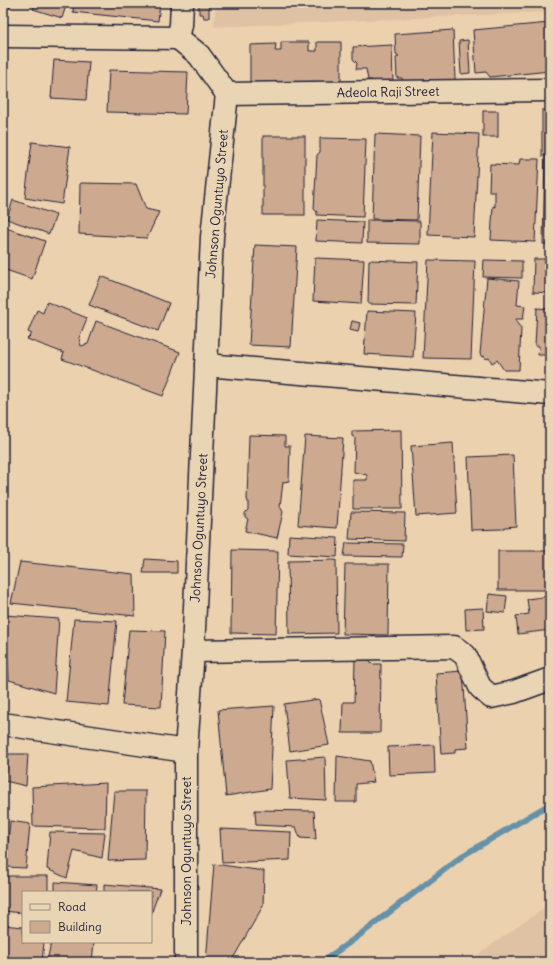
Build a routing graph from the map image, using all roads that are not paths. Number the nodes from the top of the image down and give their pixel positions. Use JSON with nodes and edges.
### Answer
{"nodes":[{"id":1,"x":182,"y":3,"type":"edge"},
{"id":2,"x":3,"y":36,"type":"edge"},
{"id":3,"x":178,"y":38,"type":"junction"},
{"id":4,"x":550,"y":90,"type":"edge"},
{"id":5,"x":227,"y":94,"type":"junction"},
{"id":6,"x":206,"y":365,"type":"junction"},
{"id":7,"x":550,"y":394,"type":"edge"},
{"id":8,"x":193,"y":651,"type":"junction"},
{"id":9,"x":550,"y":679,"type":"edge"},
{"id":10,"x":3,"y":724,"type":"edge"},
{"id":11,"x":186,"y":750,"type":"junction"},
{"id":12,"x":186,"y":962,"type":"edge"}],
"edges":[{"from":1,"to":3,"type":"street"},
{"from":2,"to":3,"type":"street"},
{"from":3,"to":5,"type":"street"},
{"from":4,"to":5,"type":"street","name":"Adeola Raji Street"},
{"from":5,"to":6,"type":"street","name":"Johnson Oguntuyo Street"},
{"from":6,"to":7,"type":"street"},
{"from":6,"to":8,"type":"street","name":"Johnson Oguntuyo Street"},
{"from":8,"to":9,"type":"street"},
{"from":8,"to":11,"type":"street","name":"Johnson Oguntuyo Street"},
{"from":10,"to":11,"type":"street"},
{"from":11,"to":12,"type":"street","name":"Johnson Oguntuyo Street"}]}
